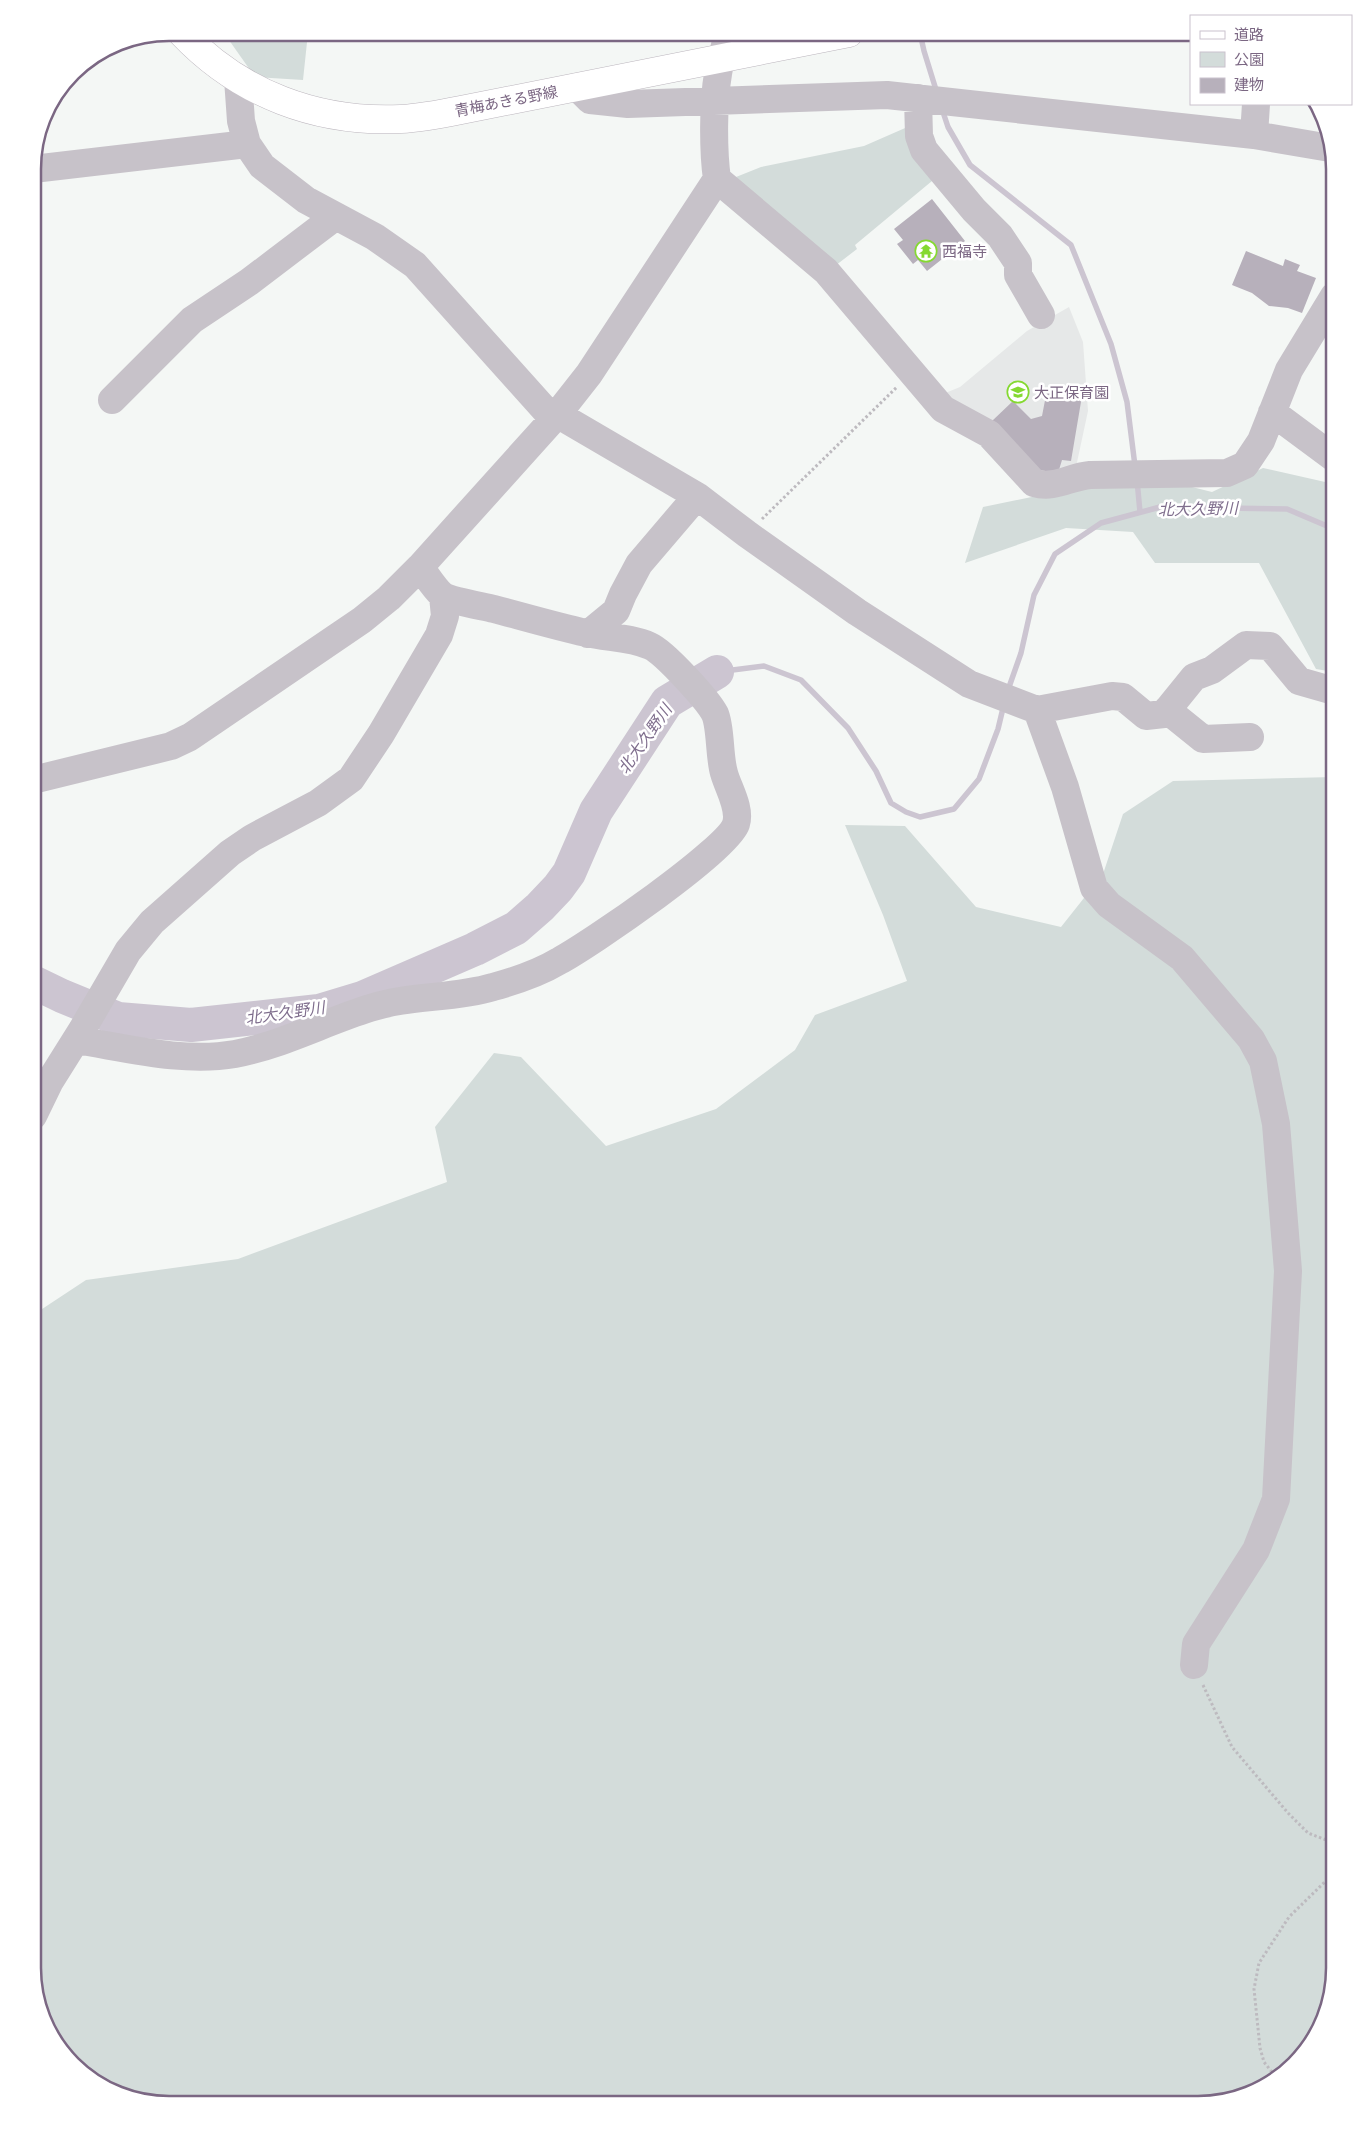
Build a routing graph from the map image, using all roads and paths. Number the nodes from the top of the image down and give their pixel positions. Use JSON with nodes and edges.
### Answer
{"nodes":[{"id":1,"x":191,"y":41,"type":"edge"},
{"id":2,"x":759,"y":42,"type":"edge"},
{"id":3,"x":724,"y":45,"type":"edge"},
{"id":4,"x":238,"y":79,"type":"junction"},
{"id":5,"x":577,"y":87,"type":"junction"},
{"id":6,"x":918,"y":98,"type":"junction"},
{"id":7,"x":716,"y":102,"type":"junction"},
{"id":8,"x":1256,"y":105,"type":"edge"},
{"id":9,"x":1254,"y":135,"type":"junction"},
{"id":10,"x":247,"y":144,"type":"junction"},
{"id":11,"x":1323,"y":147,"type":"edge"},
{"id":12,"x":42,"y":168,"type":"edge"},
{"id":13,"x":717,"y":179,"type":"junction"},
{"id":14,"x":336,"y":216,"type":"junction"},
{"id":15,"x":1326,"y":309,"type":"edge"},
{"id":16,"x":1041,"y":315,"type":"dead end"},
{"id":17,"x":911,"y":372,"type":"junction"},
{"id":18,"x":112,"y":400,"type":"dead end"},
{"id":19,"x":1272,"y":412,"type":"junction"},
{"id":20,"x":556,"y":416,"type":"junction"},
{"id":21,"x":1326,"y":452,"type":"edge"},
{"id":22,"x":697,"y":496,"type":"junction"},
{"id":23,"x":747,"y":534,"type":"junction"},
{"id":24,"x":420,"y":567,"type":"junction"},
{"id":25,"x":443,"y":596,"type":"junction"},
{"id":26,"x":588,"y":634,"type":"junction"},
{"id":27,"x":1326,"y":689,"type":"edge"},
{"id":28,"x":1028,"y":706,"type":"junction"},
{"id":29,"x":1167,"y":710,"type":"junction"},
{"id":30,"x":1250,"y":737,"type":"dead end"},
{"id":31,"x":42,"y":778,"type":"edge"},
{"id":32,"x":79,"y":1035,"type":"junction"},
{"id":33,"x":41,"y":1099,"type":"edge"},
{"id":34,"x":1194,"y":1665,"type":"joint"},
{"id":35,"x":1326,"y":1840,"type":"edge"},
{"id":36,"x":1326,"y":1881,"type":"edge"},
{"id":37,"x":1272,"y":2072,"type":"edge"}],
"edges":[{"from":1,"to":4,"type":"main road","name":"青梅あきる野線"},
{"from":2,"to":3,"type":"main road","name":"青梅あきる野線"},
{"from":3,"to":5,"type":"main road","name":"青梅あきる野線"},
{"from":3,"to":7,"type":"street"},
{"from":4,"to":5,"type":"main road","name":"青梅あきる野線"},
{"from":4,"to":10,"type":"street"},
{"from":5,"to":7,"type":"street"},
{"from":6,"to":7,"type":"street"},
{"from":6,"to":9,"type":"street"},
{"from":6,"to":16,"type":"street"},
{"from":7,"to":13,"type":"street"},
{"from":8,"to":9,"type":"street"},
{"from":9,"to":11,"type":"street"},
{"from":10,"to":12,"type":"street"},
{"from":10,"to":14,"type":"street"},
{"from":13,"to":17,"type":"street"},
{"from":13,"to":20,"type":"street"},
{"from":14,"to":18,"type":"street"},
{"from":14,"to":20,"type":"street"},
{"from":15,"to":19,"type":"street"},
{"from":17,"to":19,"type":"street"},
{"from":17,"to":23,"type":"path"},
{"from":19,"to":21,"type":"street"},
{"from":20,"to":22,"type":"street"},
{"from":20,"to":24,"type":"street"},
{"from":22,"to":23,"type":"street"},
{"from":22,"to":26,"type":"street"},
{"from":23,"to":28,"type":"street"},
{"from":24,"to":25,"type":"street"},
{"from":24,"to":31,"type":"street"},
{"from":25,"to":26,"type":"street"},
{"from":25,"to":32,"type":"street"},
{"from":26,"to":32,"type":"street"},
{"from":27,"to":29,"type":"street"},
{"from":28,"to":29,"type":"street"},
{"from":28,"to":34,"type":"street"},
{"from":29,"to":30,"type":"street"},
{"from":32,"to":33,"type":"street"},
{"from":34,"to":35,"type":"path"},
{"from":36,"to":37,"type":"path"}]}
